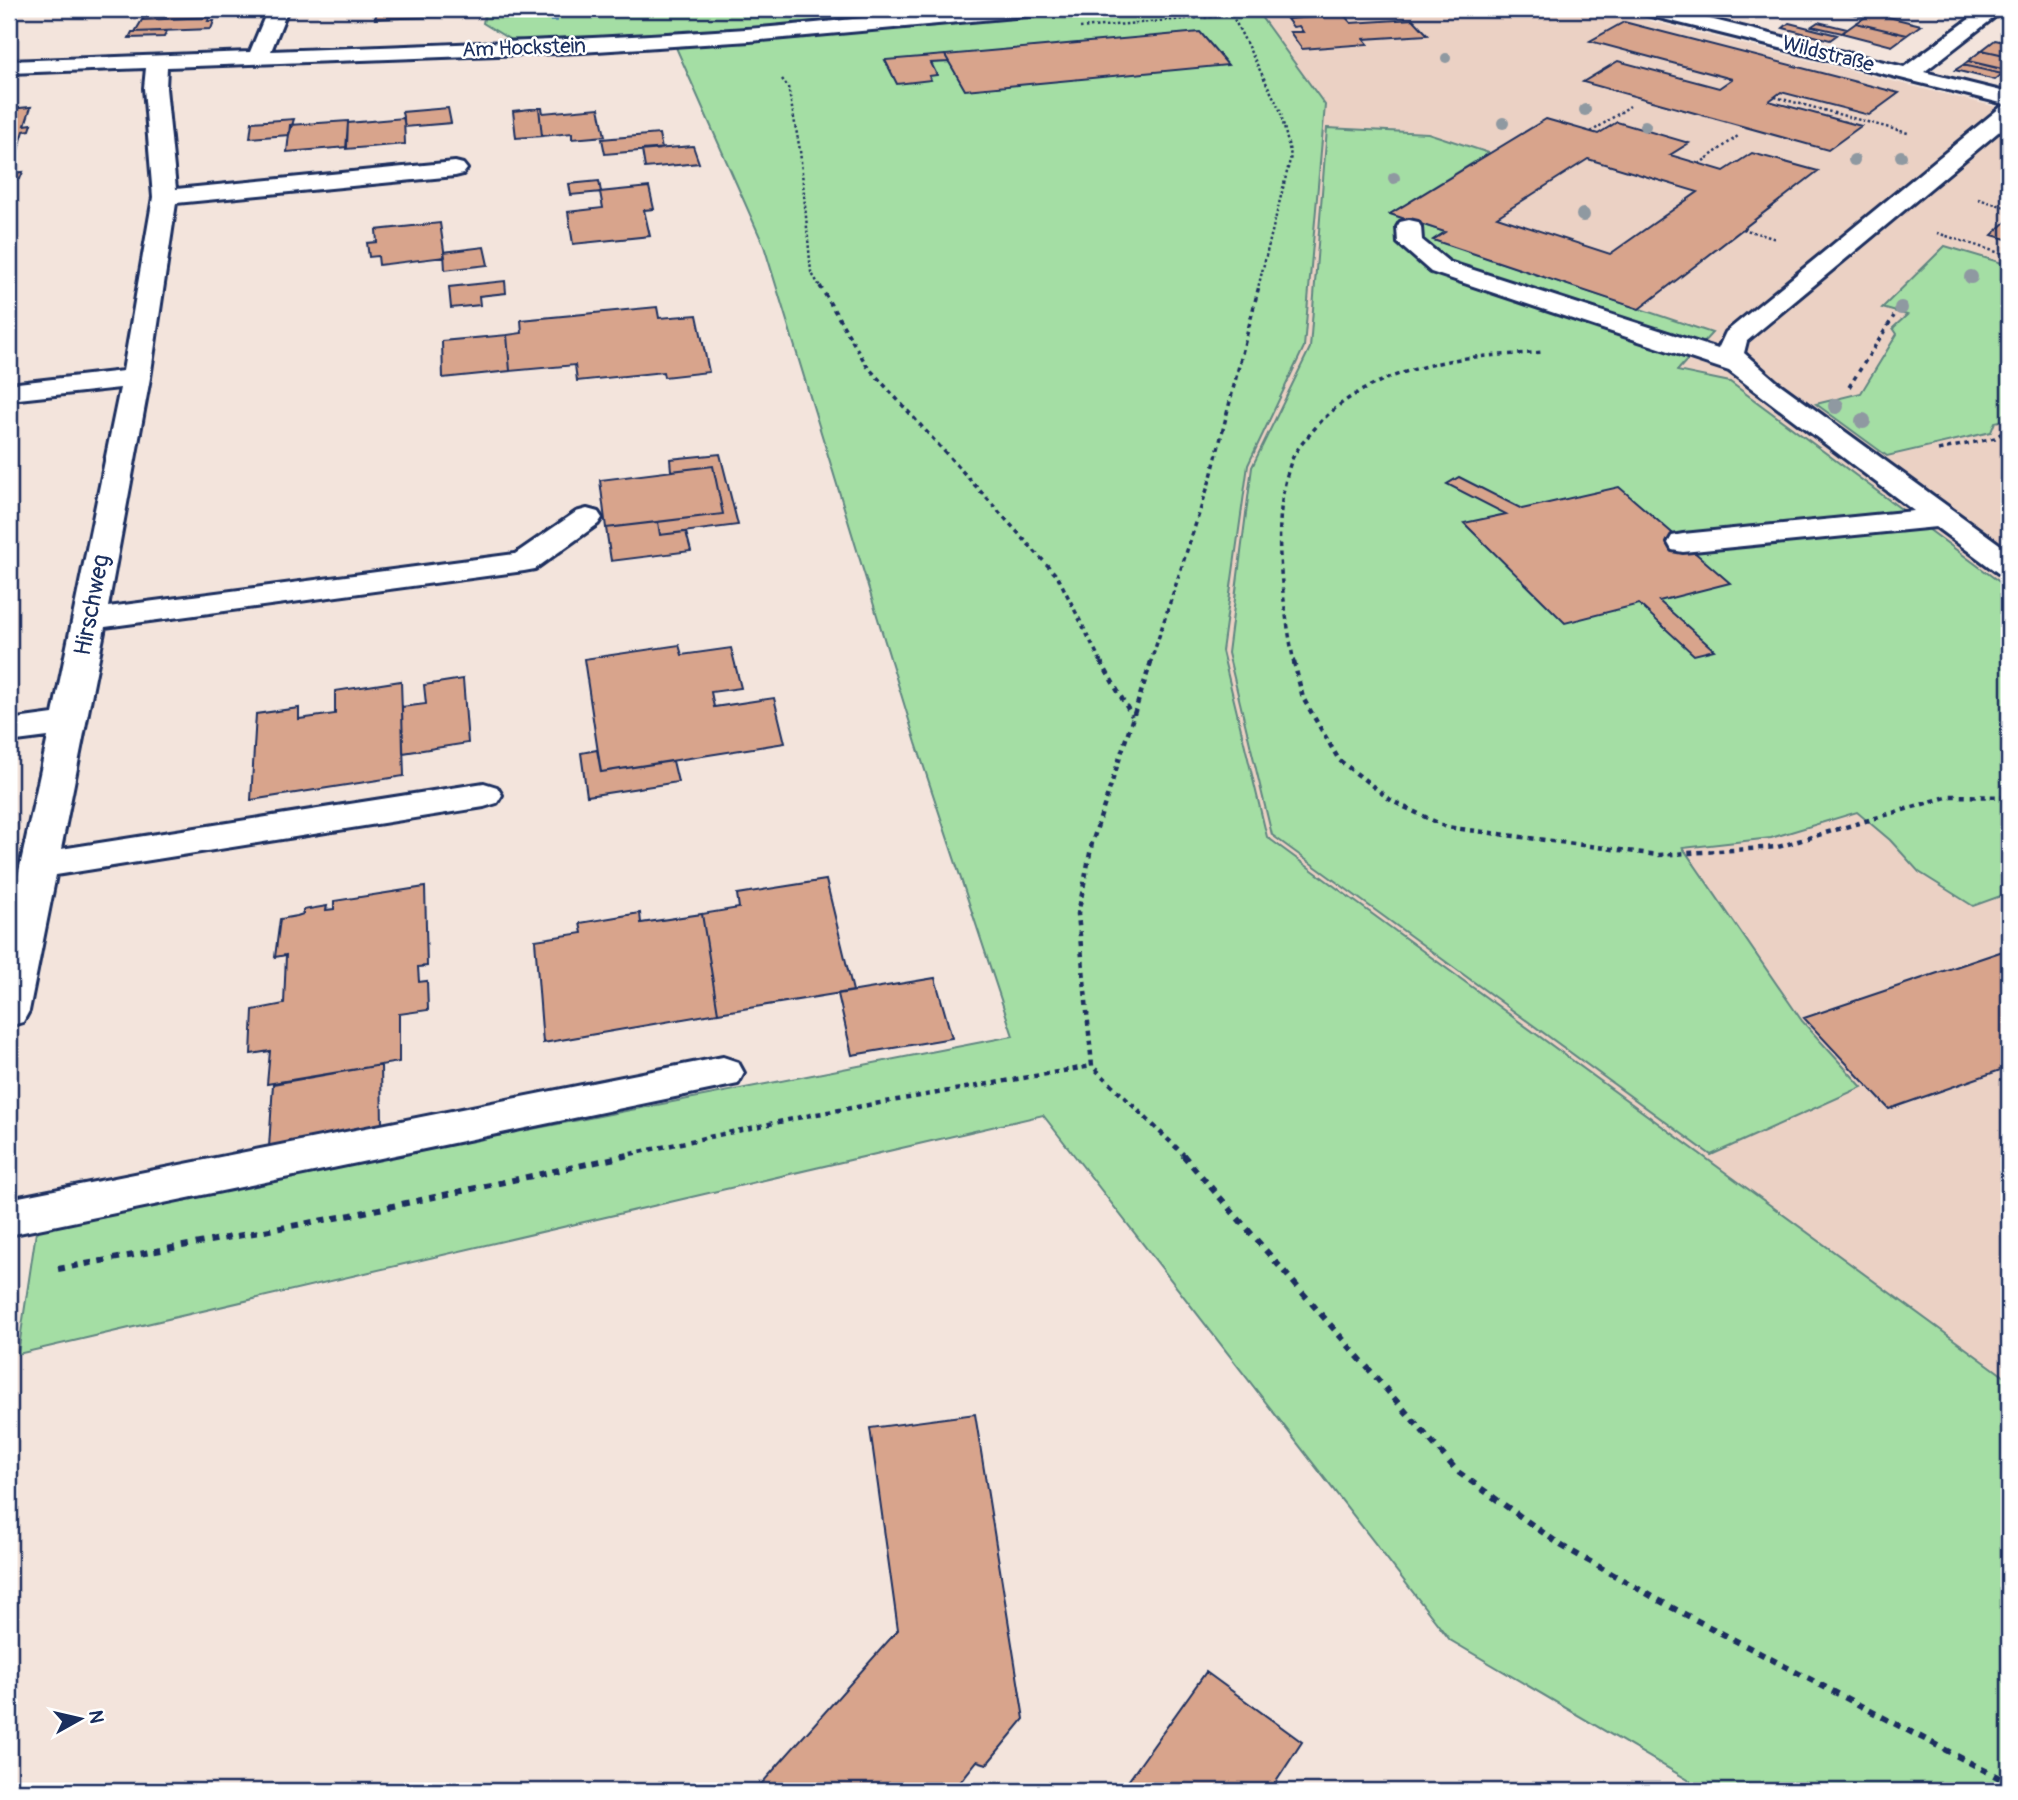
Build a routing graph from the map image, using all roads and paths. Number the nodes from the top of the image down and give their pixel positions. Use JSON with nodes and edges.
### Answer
{"nodes":[{"id":1,"x":278,"y":9,"type":"edge"},
{"id":2,"x":1037,"y":9,"type":"edge"},
{"id":3,"x":1224,"y":9,"type":"edge"},
{"id":4,"x":1646,"y":9,"type":"edge"},
{"id":5,"x":1995,"y":9,"type":"edge"},
{"id":6,"x":258,"y":57,"type":"junction"},
{"id":7,"x":157,"y":60,"type":"junction"},
{"id":8,"x":9,"y":66,"type":"edge"},
{"id":9,"x":1908,"y":74,"type":"junction"},
{"id":10,"x":781,"y":78,"type":"dead end"},
{"id":11,"x":1775,"y":97,"type":"dead end"},
{"id":12,"x":2009,"y":99,"type":"edge"},
{"id":13,"x":1630,"y":106,"type":"dead end"},
{"id":14,"x":2009,"y":112,"type":"edge"},
{"id":15,"x":1591,"y":132,"type":"dead end"},
{"id":16,"x":1738,"y":136,"type":"dead end"},
{"id":17,"x":1966,"y":148,"type":"junction"},
{"id":18,"x":1699,"y":164,"type":"dead end"},
{"id":19,"x":455,"y":169,"type":"dead end"},
{"id":20,"x":165,"y":197,"type":"junction"},
{"id":21,"x":1883,"y":217,"type":"junction"},
{"id":22,"x":1409,"y":227,"type":"dead end"},
{"id":23,"x":2009,"y":256,"type":"edge"},
{"id":24,"x":1894,"y":316,"type":"dead end"},
{"id":25,"x":1555,"y":352,"type":"dead end"},
{"id":26,"x":1739,"y":365,"type":"junction"},
{"id":27,"x":136,"y":378,"type":"junction"},
{"id":28,"x":9,"y":392,"type":"edge"},
{"id":29,"x":1788,"y":403,"type":"junction"},
{"id":30,"x":1943,"y":517,"type":"junction"},
{"id":31,"x":587,"y":519,"type":"dead end"},
{"id":32,"x":1683,"y":542,"type":"dead end"},
{"id":33,"x":2009,"y":566,"type":"edge"},
{"id":34,"x":90,"y":619,"type":"junction"},
{"id":35,"x":1132,"y":716,"type":"junction"},
{"id":36,"x":68,"y":723,"type":"junction"},
{"id":37,"x":9,"y":732,"type":"edge"},
{"id":38,"x":484,"y":795,"type":"dead end"},
{"id":39,"x":2009,"y":797,"type":"edge"},
{"id":40,"x":41,"y":865,"type":"junction"},
{"id":41,"x":9,"y":1011,"type":"edge"},
{"id":42,"x":1092,"y":1066,"type":"junction"},
{"id":43,"x":723,"y":1073,"type":"dead end"},
{"id":44,"x":9,"y":1217,"type":"edge"},
{"id":45,"x":50,"y":1270,"type":"dead end"},
{"id":46,"x":2009,"y":1783,"type":"edge"}],
"edges":[{"from":1,"to":6,"type":"street"},
{"from":2,"to":6,"type":"street","name":"Am Hockstein"},
{"from":3,"to":35,"type":"path"},
{"from":4,"to":9,"type":"street","name":"Wildstraße"},
{"from":5,"to":9,"type":"street"},
{"from":6,"to":7,"type":"street","name":"Am Hockstein"},
{"from":7,"to":8,"type":"street","name":"Am Hockstein"},
{"from":7,"to":20,"type":"street","name":"Hirschweg"},
{"from":9,"to":12,"type":"street","name":"Wildstraße"},
{"from":10,"to":35,"type":"path"},
{"from":11,"to":17,"type":"path"},
{"from":13,"to":15,"type":"path"},
{"from":14,"to":17,"type":"street"},
{"from":16,"to":18,"type":"path"},
{"from":17,"to":21,"type":"street"},
{"from":19,"to":20,"type":"street"},
{"from":20,"to":27,"type":"street","name":"Hirschweg"},
{"from":21,"to":23,"type":"path"},
{"from":21,"to":26,"type":"street"},
{"from":22,"to":26,"type":"street"},
{"from":24,"to":29,"type":"path"},
{"from":25,"to":39,"type":"path"},
{"from":26,"to":29,"type":"street"},
{"from":27,"to":28,"type":"street"},
{"from":27,"to":34,"type":"street","name":"Hirschweg"},
{"from":29,"to":30,"type":"street"},
{"from":30,"to":32,"type":"street"},
{"from":30,"to":33,"type":"street"},
{"from":31,"to":34,"type":"street"},
{"from":34,"to":36,"type":"street","name":"Hirschweg"},
{"from":35,"to":42,"type":"path"},
{"from":36,"to":37,"type":"street"},
{"from":36,"to":40,"type":"street","name":"Hirschweg"},
{"from":38,"to":40,"type":"street"},
{"from":40,"to":41,"type":"street","name":"Hirschweg"},
{"from":42,"to":45,"type":"path"},
{"from":42,"to":46,"type":"path"},
{"from":43,"to":44,"type":"street"}]}
